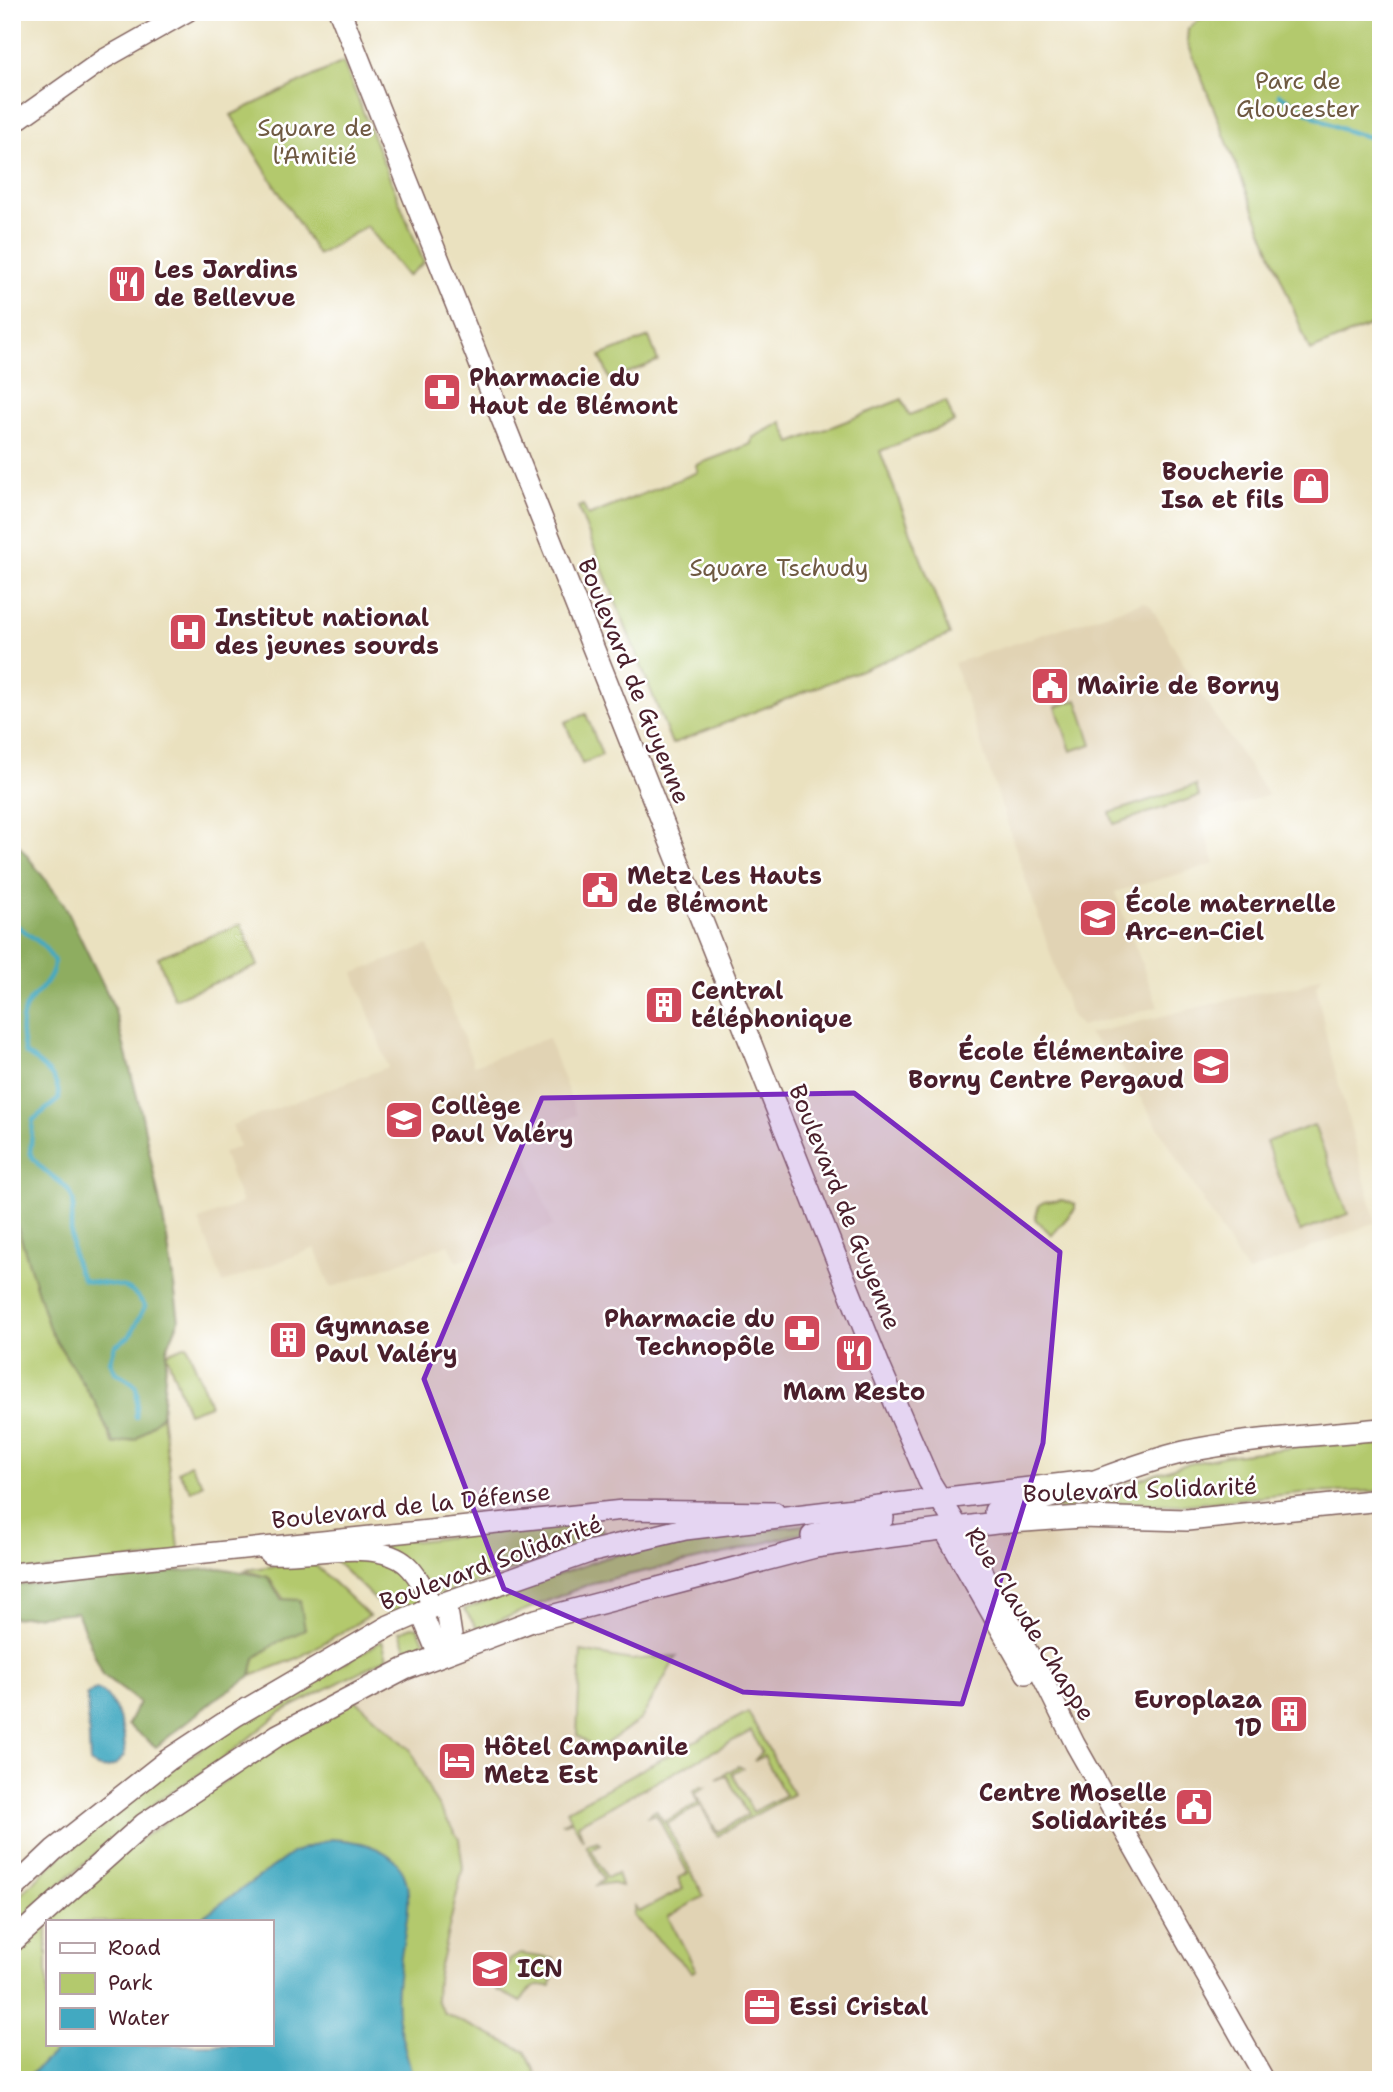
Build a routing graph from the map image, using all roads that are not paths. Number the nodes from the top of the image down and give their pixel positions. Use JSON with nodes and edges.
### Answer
{"nodes":[{"id":1,"x":187,"y":12,"type":"edge"},
{"id":2,"x":340,"y":12,"type":"edge"},
{"id":3,"x":12,"y":124,"type":"edge"},
{"id":4,"x":1381,"y":1429,"type":"edge"},
{"id":5,"x":1381,"y":1500,"type":"edge"},
{"id":6,"x":815,"y":1514,"type":"junction"},
{"id":7,"x":942,"y":1515,"type":"junction"},
{"id":8,"x":217,"y":1551,"type":"junction"},
{"id":9,"x":12,"y":1573,"type":"edge"},
{"id":10,"x":432,"y":1607,"type":"junction"},
{"id":11,"x":446,"y":1652,"type":"junction"},
{"id":12,"x":12,"y":1890,"type":"edge"},
{"id":13,"x":12,"y":1941,"type":"edge"},
{"id":14,"x":1265,"y":2080,"type":"edge"}],
"edges":[{"from":1,"to":3,"type":"street"},
{"from":2,"to":7,"type":"main road","name":"Boulevard de Guyenne"},
{"from":4,"to":7,"type":"main road","name":"Boulevard Solidarité"},
{"from":5,"to":7,"type":"main road","name":"Boulevard Solidarité"},
{"from":6,"to":7,"type":"main road","name":"Boulevard Solidarité"},
{"from":6,"to":8,"type":"street","name":"Boulevard de la Défense"},
{"from":6,"to":10,"type":"main road","name":"Boulevard Solidarité"},
{"from":7,"to":11,"type":"main road","name":"Boulevard Solidarité"},
{"from":7,"to":14,"type":"street","name":"Rue Claude Chappe"},
{"from":8,"to":9,"type":"street","name":"Boulevard de la Défense"},
{"from":8,"to":10,"type":"street"},
{"from":10,"to":11,"type":"main road"},
{"from":10,"to":12,"type":"main road","name":"Boulevard Solidarité"},
{"from":11,"to":13,"type":"main road","name":"Boulevard Solidarité"}]}
